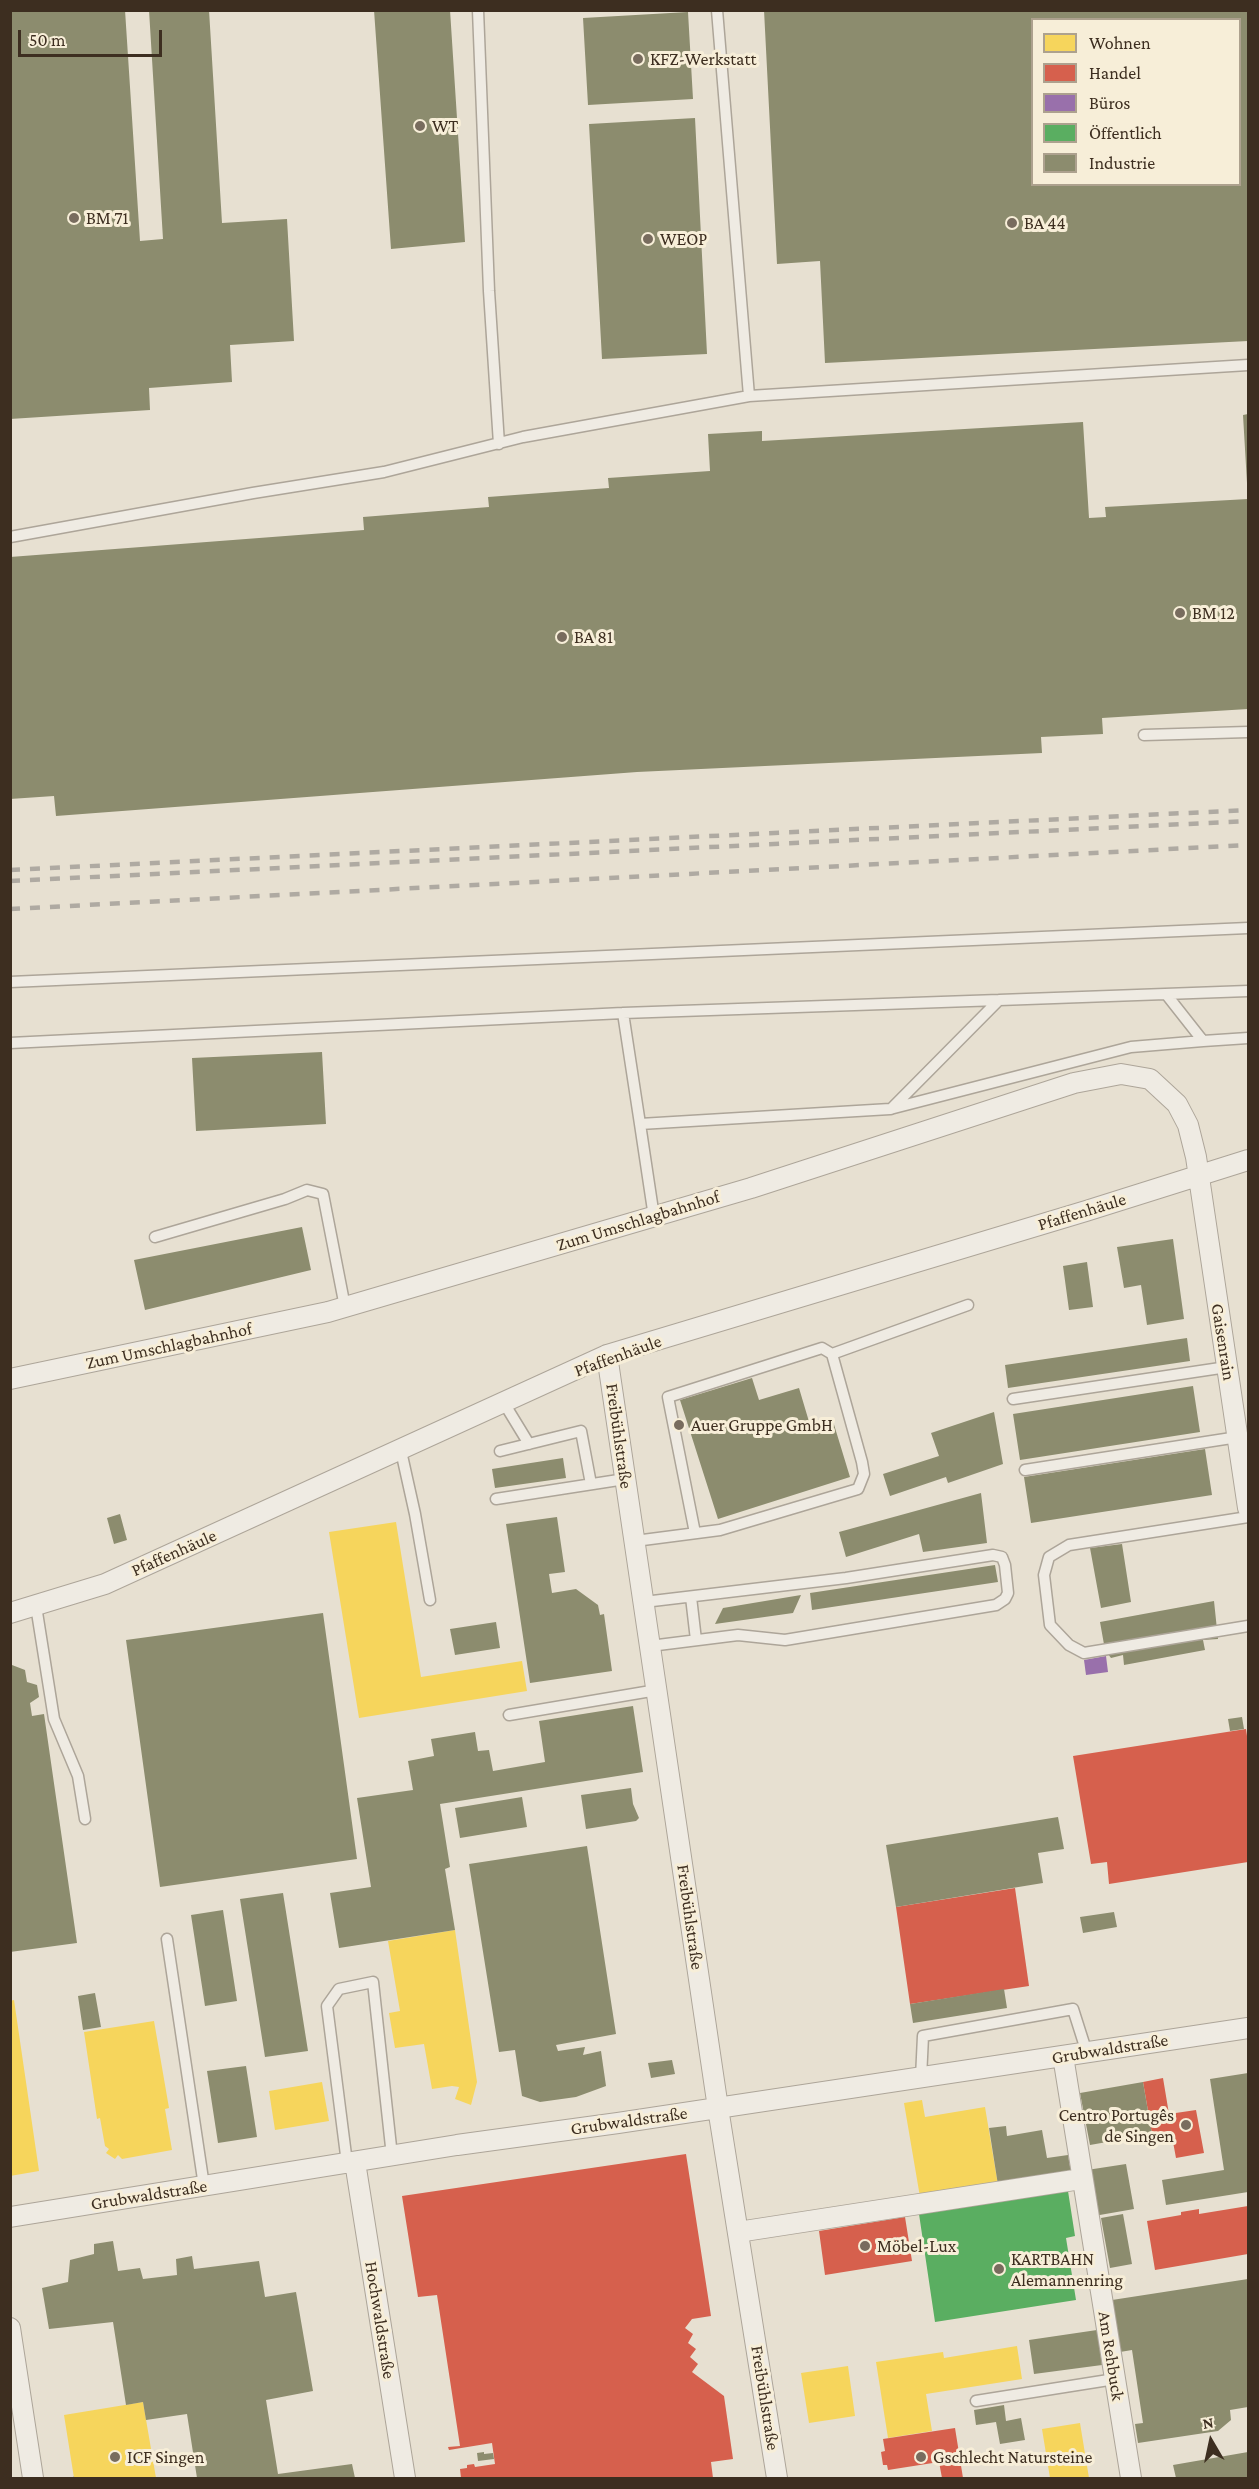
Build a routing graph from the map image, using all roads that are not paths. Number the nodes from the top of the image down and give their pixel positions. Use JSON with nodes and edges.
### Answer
{"nodes":[{"id":1,"x":478,"y":10,"type":"edge"},
{"id":2,"x":717,"y":10,"type":"edge"},
{"id":3,"x":1248,"y":365,"type":"edge"},
{"id":4,"x":749,"y":396,"type":"junction"},
{"id":5,"x":499,"y":444,"type":"junction"},
{"id":6,"x":10,"y":537,"type":"edge"},
{"id":7,"x":1248,"y":732,"type":"edge"},
{"id":8,"x":1144,"y":735,"type":"dead end"},
{"id":9,"x":1248,"y":928,"type":"edge"},
{"id":10,"x":10,"y":982,"type":"edge"},
{"id":11,"x":1248,"y":991,"type":"edge"},
{"id":12,"x":1166,"y":994,"type":"junction"},
{"id":13,"x":999,"y":1000,"type":"junction"},
{"id":14,"x":623,"y":1013,"type":"junction"},
{"id":15,"x":1248,"y":1038,"type":"edge"},
{"id":16,"x":1203,"y":1041,"type":"junction"},
{"id":17,"x":10,"y":1043,"type":"edge"},
{"id":18,"x":890,"y":1109,"type":"junction"},
{"id":19,"x":640,"y":1124,"type":"junction"},
{"id":20,"x":1248,"y":1160,"type":"edge"},
{"id":21,"x":1198,"y":1177,"type":"junction"},
{"id":22,"x":654,"y":1217,"type":"junction"},
{"id":23,"x":155,"y":1237,"type":"dead end"},
{"id":24,"x":968,"y":1305,"type":"dead end"},
{"id":25,"x":345,"y":1308,"type":"junction"},
{"id":26,"x":832,"y":1354,"type":"junction"},
{"id":27,"x":607,"y":1355,"type":"junction"},
{"id":28,"x":1227,"y":1367,"type":"junction"},
{"id":29,"x":10,"y":1379,"type":"edge"},
{"id":30,"x":1012,"y":1399,"type":"dead end"},
{"id":31,"x":504,"y":1403,"type":"junction"},
{"id":32,"x":529,"y":1444,"type":"junction"},
{"id":33,"x":1242,"y":1448,"type":"edge"},
{"id":34,"x":401,"y":1451,"type":"junction"},
{"id":35,"x":500,"y":1451,"type":"dead end"},
{"id":36,"x":1025,"y":1470,"type":"dead end"},
{"id":37,"x":626,"y":1479,"type":"junction"},
{"id":38,"x":591,"y":1484,"type":"junction"},
{"id":39,"x":496,"y":1499,"type":"dead end"},
{"id":40,"x":1248,"y":1508,"type":"edge"},
{"id":41,"x":1248,"y":1517,"type":"edge"},
{"id":42,"x":695,"y":1533,"type":"junction"},
{"id":43,"x":635,"y":1541,"type":"junction"},
{"id":44,"x":692,"y":1597,"type":"junction"},
{"id":45,"x":430,"y":1600,"type":"dead end"},
{"id":46,"x":644,"y":1602,"type":"junction"},
{"id":47,"x":36,"y":1606,"type":"junction"},
{"id":48,"x":10,"y":1613,"type":"edge"},
{"id":49,"x":1248,"y":1626,"type":"edge"},
{"id":50,"x":696,"y":1641,"type":"junction"},
{"id":51,"x":650,"y":1646,"type":"junction"},
{"id":52,"x":657,"y":1690,"type":"junction"},
{"id":53,"x":509,"y":1715,"type":"dead end"},
{"id":54,"x":84,"y":1819,"type":"dead end"},
{"id":55,"x":167,"y":1939,"type":"dead end"},
{"id":56,"x":1248,"y":2028,"type":"edge"},
{"id":57,"x":1087,"y":2053,"type":"junction"},
{"id":58,"x":1063,"y":2056,"type":"junction"},
{"id":59,"x":921,"y":2078,"type":"junction"},
{"id":60,"x":718,"y":2108,"type":"junction"},
{"id":61,"x":392,"y":2156,"type":"junction"},
{"id":62,"x":351,"y":2163,"type":"junction"},
{"id":63,"x":1081,"y":2179,"type":"junction"},
{"id":64,"x":204,"y":2186,"type":"junction"},
{"id":65,"x":10,"y":2217,"type":"edge"},
{"id":66,"x":738,"y":2232,"type":"junction"},
{"id":67,"x":10,"y":2328,"type":"edge"},
{"id":68,"x":1115,"y":2379,"type":"junction"},
{"id":69,"x":976,"y":2401,"type":"dead end"},
{"id":70,"x":33,"y":2478,"type":"edge"},
{"id":71,"x":405,"y":2478,"type":"edge"},
{"id":72,"x":777,"y":2478,"type":"edge"},
{"id":73,"x":1131,"y":2478,"type":"edge"}],
"edges":[{"from":1,"to":5,"type":"lane"},
{"from":2,"to":4,"type":"lane"},
{"from":3,"to":4,"type":"lane"},
{"from":4,"to":5,"type":"lane"},
{"from":5,"to":6,"type":"lane"},
{"from":7,"to":8,"type":"lane"},
{"from":9,"to":10,"type":"lane"},
{"from":11,"to":12,"type":"lane"},
{"from":12,"to":13,"type":"lane"},
{"from":12,"to":16,"type":"lane"},
{"from":13,"to":14,"type":"lane"},
{"from":13,"to":18,"type":"lane"},
{"from":14,"to":17,"type":"lane"},
{"from":14,"to":19,"type":"lane"},
{"from":15,"to":16,"type":"lane"},
{"from":16,"to":18,"type":"lane"},
{"from":18,"to":19,"type":"lane"},
{"from":19,"to":22,"type":"lane"},
{"from":20,"to":21,"type":"street","name":"Pfaffenhäule"},
{"from":21,"to":22,"type":"street","name":"Zum Umschlagbahnhof"},
{"from":21,"to":27,"type":"street","name":"Pfaffenhäule"},
{"from":21,"to":28,"type":"street","name":"Gaisenrain"},
{"from":22,"to":25,"type":"street","name":"Zum Umschlagbahnhof"},
{"from":23,"to":25,"type":"lane"},
{"from":24,"to":26,"type":"lane"},
{"from":25,"to":29,"type":"street","name":"Zum Umschlagbahnhof"},
{"from":26,"to":42,"type":"lane"},
{"from":26,"to":42,"type":"lane"},
{"from":27,"to":31,"type":"street","name":"Pfaffenhäule"},
{"from":27,"to":37,"type":"street","name":"Freibühlstraße"},
{"from":28,"to":30,"type":"lane"},
{"from":28,"to":33,"type":"street","name":"Gaisenrain"},
{"from":31,"to":32,"type":"lane"},
{"from":31,"to":34,"type":"street","name":"Pfaffenhäule"},
{"from":32,"to":35,"type":"lane"},
{"from":32,"to":38,"type":"lane"},
{"from":33,"to":36,"type":"lane"},
{"from":33,"to":40,"type":"street","name":"Gaisenrain"},
{"from":34,"to":45,"type":"lane"},
{"from":34,"to":47,"type":"street","name":"Pfaffenhäule"},
{"from":37,"to":38,"type":"lane"},
{"from":37,"to":43,"type":"street","name":"Freibühlstraße"},
{"from":38,"to":39,"type":"lane"},
{"from":41,"to":49,"type":"lane"},
{"from":42,"to":43,"type":"lane"},
{"from":43,"to":46,"type":"street","name":"Freibühlstraße"},
{"from":44,"to":46,"type":"lane"},
{"from":44,"to":50,"type":"lane"},
{"from":44,"to":50,"type":"lane"},
{"from":46,"to":51,"type":"street","name":"Freibühlstraße"},
{"from":47,"to":48,"type":"street","name":"Pfaffenhäule"},
{"from":47,"to":54,"type":"lane"},
{"from":50,"to":51,"type":"lane"},
{"from":51,"to":52,"type":"street","name":"Freibühlstraße"},
{"from":52,"to":53,"type":"lane"},
{"from":52,"to":60,"type":"street","name":"Freibühlstraße"},
{"from":55,"to":64,"type":"lane"},
{"from":56,"to":57,"type":"street","name":"Grubwaldstraße"},
{"from":57,"to":58,"type":"street","name":"Grubwaldstraße"},
{"from":57,"to":59,"type":"lane"},
{"from":58,"to":59,"type":"street","name":"Grubwaldstraße"},
{"from":58,"to":63,"type":"street","name":"Am Rehbuck"},
{"from":59,"to":60,"type":"street","name":"Grubwaldstraße"},
{"from":60,"to":61,"type":"street","name":"Grubwaldstraße"},
{"from":60,"to":66,"type":"street","name":"Freibühlstraße"},
{"from":61,"to":62,"type":"street","name":"Grubwaldstraße"},
{"from":61,"to":62,"type":"lane"},
{"from":62,"to":64,"type":"street","name":"Grubwaldstraße"},
{"from":62,"to":71,"type":"street","name":"Hochwaldstraße"},
{"from":63,"to":66,"type":"street"},
{"from":63,"to":68,"type":"street","name":"Am Rehbuck"},
{"from":64,"to":65,"type":"street","name":"Grubwaldstraße"},
{"from":66,"to":72,"type":"street","name":"Freibühlstraße"},
{"from":67,"to":70,"type":"street"},
{"from":68,"to":69,"type":"lane"},
{"from":68,"to":73,"type":"street","name":"Am Rehbuck"}]}
